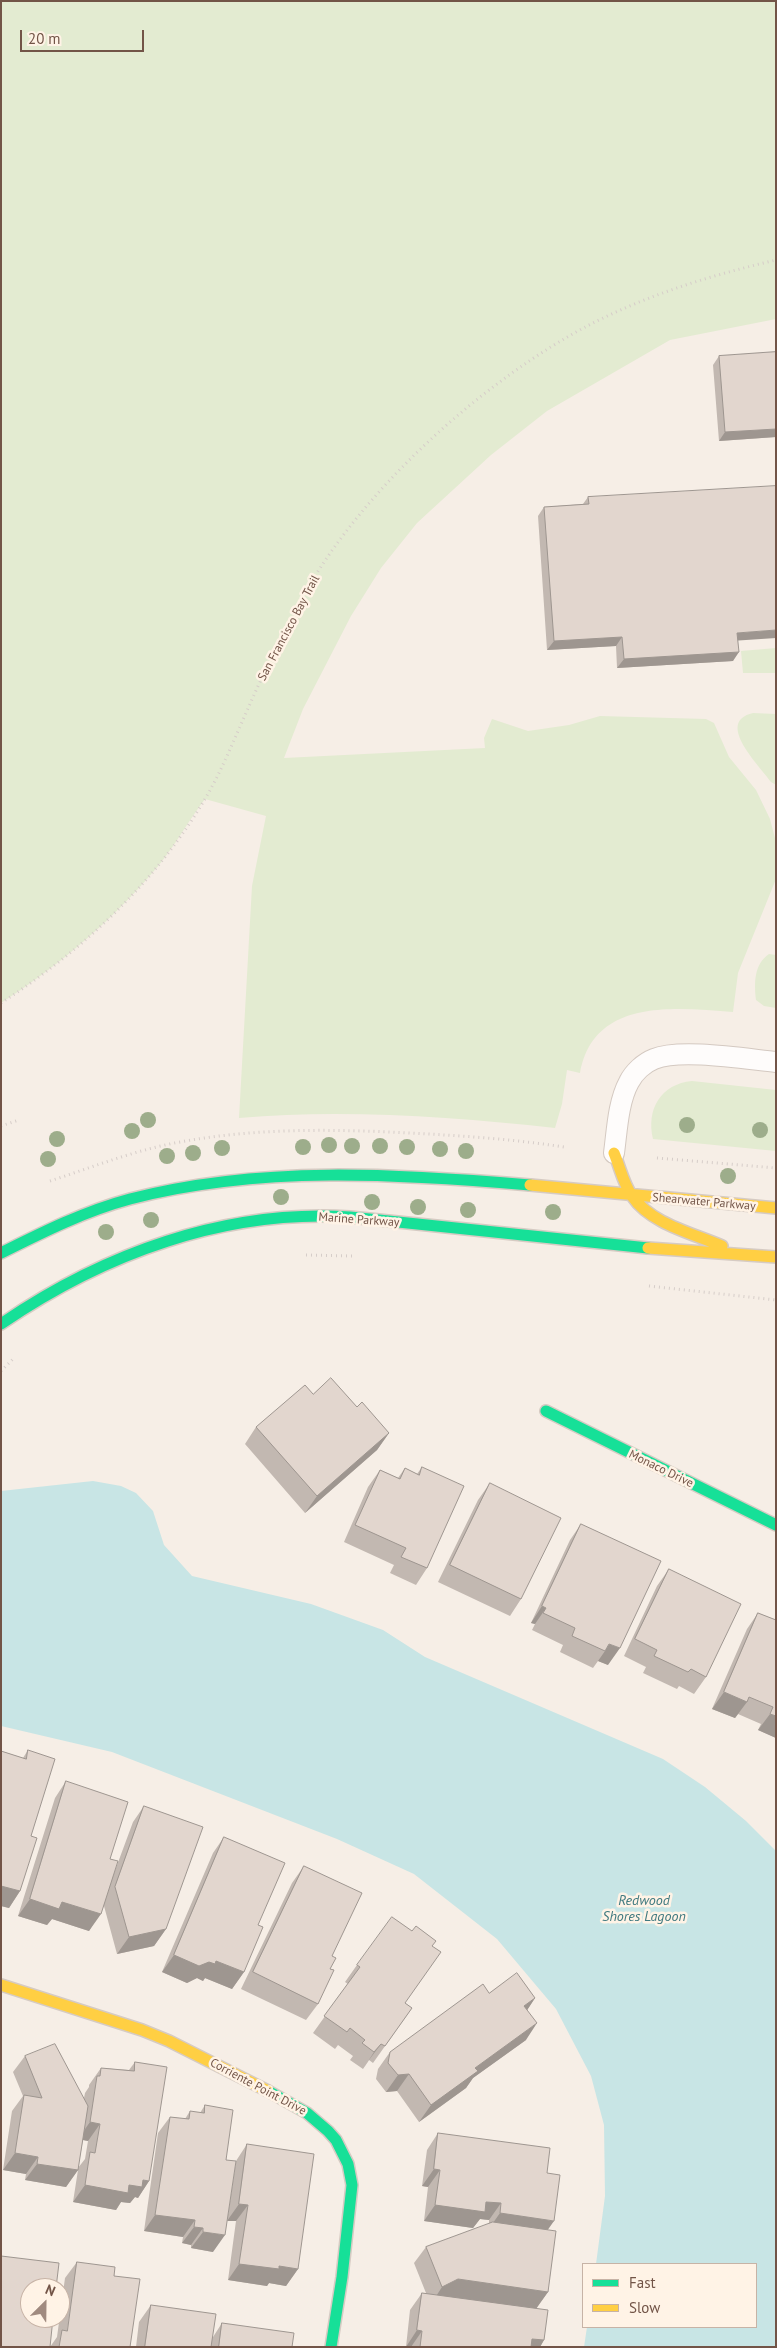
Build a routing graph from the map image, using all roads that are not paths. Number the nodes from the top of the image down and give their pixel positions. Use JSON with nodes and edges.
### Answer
{"nodes":[{"id":1,"x":776,"y":1062,"type":"edge"},
{"id":2,"x":609,"y":1160,"type":"joint"},
{"id":3,"x":592,"y":1179,"type":"dead end"},
{"id":4,"x":570,"y":1189,"type":"junction"},
{"id":5,"x":632,"y":1195,"type":"junction"},
{"id":6,"x":776,"y":1208,"type":"edge"},
{"id":7,"x":1,"y":1253,"type":"edge"},
{"id":8,"x":739,"y":1254,"type":"junction"},
{"id":9,"x":776,"y":1257,"type":"edge"},
{"id":10,"x":1,"y":1324,"type":"edge"},
{"id":11,"x":546,"y":1411,"type":"dead end"},
{"id":12,"x":776,"y":1525,"type":"edge"},
{"id":13,"x":1,"y":1985,"type":"edge"},
{"id":14,"x":331,"y":2347,"type":"edge"}],
"edges":[{"from":1,"to":2,"type":"lane"},
{"from":2,"to":5,"type":"main road"},
{"from":3,"to":4,"type":"main road"},
{"from":4,"to":5,"type":"main road"},
{"from":4,"to":7,"type":"main road"},
{"from":5,"to":6,"type":"main road","name":"Shearwater Parkway"},
{"from":5,"to":8,"type":"main road"},
{"from":8,"to":9,"type":"main road"},
{"from":8,"to":10,"type":"main road","name":"Marine Parkway"},
{"from":11,"to":12,"type":"main road","name":"Monaco Drive"},
{"from":13,"to":14,"type":"main road","name":"Corriente Point Drive"}]}
